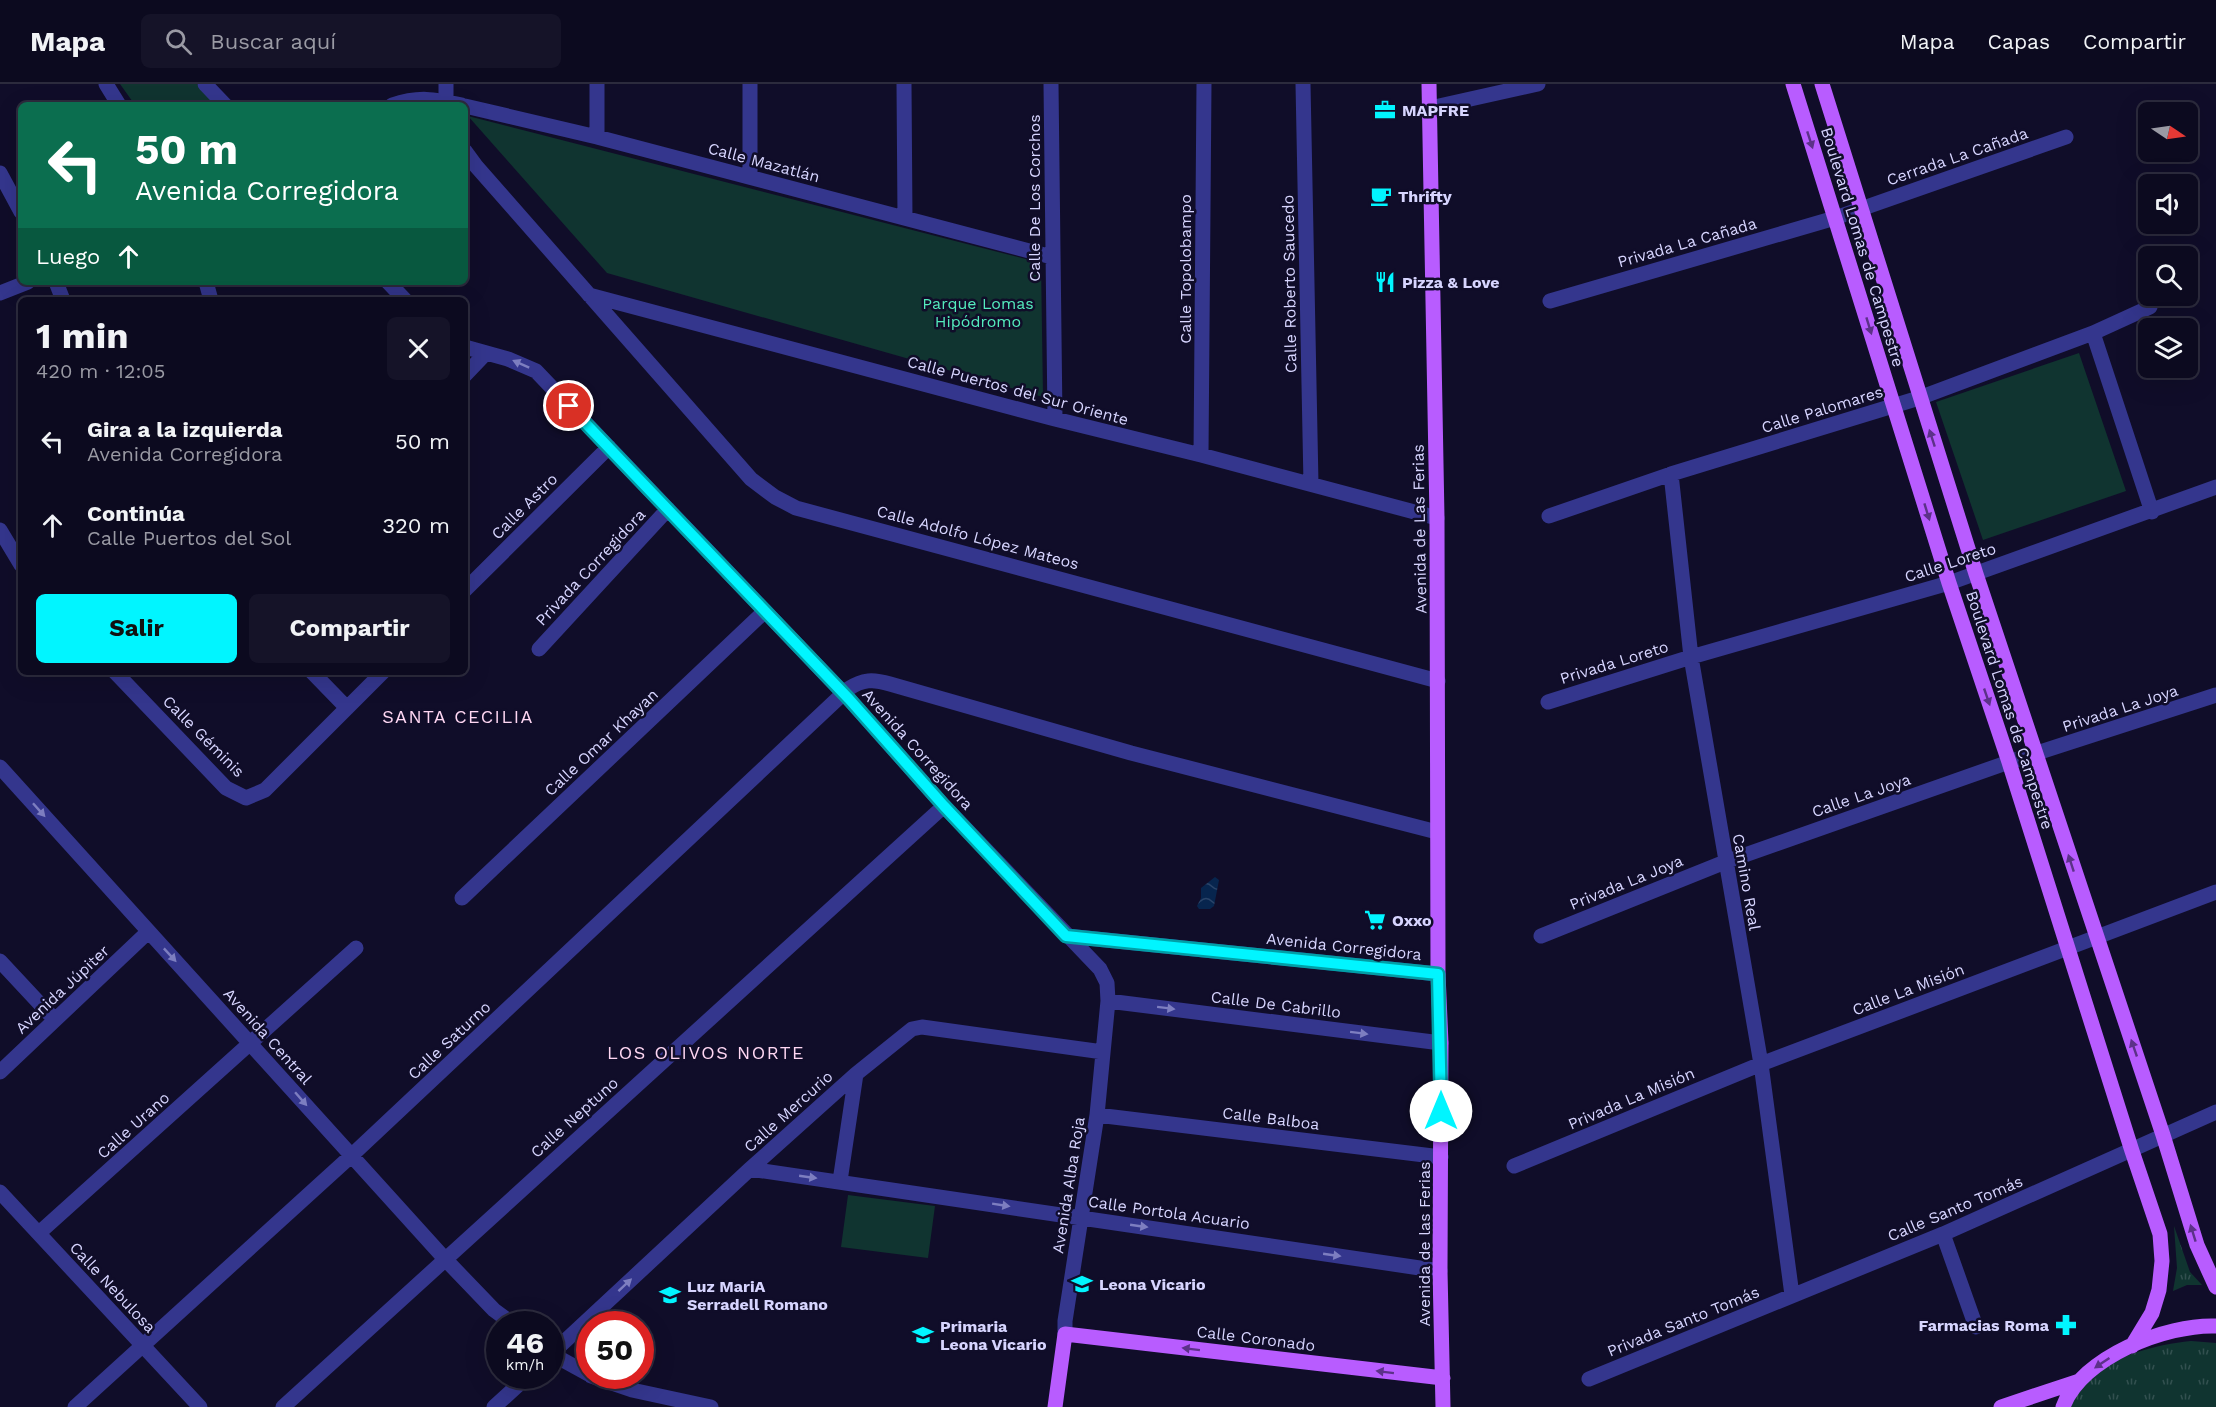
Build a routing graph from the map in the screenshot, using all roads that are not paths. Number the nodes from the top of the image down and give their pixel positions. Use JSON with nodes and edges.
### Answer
{"nodes":[{"id":1,"x":106,"y":84,"type":"edge"},
{"id":2,"x":205,"y":84,"type":"edge"},
{"id":3,"x":446,"y":84,"type":"edge"},
{"id":4,"x":597,"y":84,"type":"edge"},
{"id":5,"x":750,"y":84,"type":"edge"},
{"id":6,"x":904,"y":84,"type":"edge"},
{"id":7,"x":1051,"y":84,"type":"edge"},
{"id":8,"x":1204,"y":84,"type":"edge"},
{"id":9,"x":1303,"y":84,"type":"edge"},
{"id":10,"x":1429,"y":84,"type":"edge"},
{"id":11,"x":1538,"y":84,"type":"edge"},
{"id":12,"x":1793,"y":84,"type":"edge"},
{"id":13,"x":1822,"y":84,"type":"edge"},
{"id":14,"x":117,"y":102,"type":"edge"},
{"id":15,"x":222,"y":102,"type":"edge"},
{"id":16,"x":403,"y":102,"type":"edge"},
{"id":17,"x":440,"y":102,"type":"edge"},
{"id":18,"x":446,"y":102,"type":"edge"},
{"id":19,"x":468,"y":106,"type":"edge"},
{"id":20,"x":1430,"y":108,"type":"junction"},
{"id":21,"x":597,"y":137,"type":"junction"},
{"id":22,"x":2066,"y":137,"type":"dead end"},
{"id":23,"x":468,"y":155,"type":"edge"},
{"id":24,"x":0,"y":173,"type":"edge"},
{"id":25,"x":750,"y":177,"type":"junction"},
{"id":26,"x":18,"y":206,"type":"edge"},
{"id":27,"x":1860,"y":209,"type":"junction"},
{"id":28,"x":905,"y":218,"type":"junction"},
{"id":29,"x":1835,"y":218,"type":"junction"},
{"id":30,"x":1052,"y":257,"type":"junction"},
{"id":31,"x":20,"y":285,"type":"edge"},
{"id":32,"x":0,"y":293,"type":"edge"},
{"id":33,"x":589,"y":295,"type":"junction"},
{"id":34,"x":1550,"y":301,"type":"dead end"},
{"id":35,"x":2150,"y":307,"type":"dead end"},
{"id":36,"x":2092,"y":333,"type":"junction"},
{"id":37,"x":468,"y":348,"type":"edge"},
{"id":38,"x":486,"y":353,"type":"junction"},
{"id":39,"x":468,"y":372,"type":"edge"},
{"id":40,"x":1919,"y":398,"type":"junction"},
{"id":41,"x":1894,"y":406,"type":"junction"},
{"id":42,"x":1055,"y":419,"type":"junction"},
{"id":43,"x":609,"y":447,"type":"junction"},
{"id":44,"x":1201,"y":455,"type":"junction"},
{"id":45,"x":1671,"y":474,"type":"junction"},
{"id":46,"x":1311,"y":484,"type":"junction"},
{"id":47,"x":2216,"y":487,"type":"edge"},
{"id":48,"x":668,"y":510,"type":"junction"},
{"id":49,"x":2152,"y":512,"type":"junction"},
{"id":50,"x":1549,"y":516,"type":"dead end"},
{"id":51,"x":1437,"y":518,"type":"junction"},
{"id":52,"x":0,"y":530,"type":"edge"},
{"id":53,"x":18,"y":560,"type":"edge"},
{"id":54,"x":1976,"y":574,"type":"junction"},
{"id":55,"x":1949,"y":583,"type":"junction"},
{"id":56,"x":468,"y":587,"type":"edge"},
{"id":57,"x":764,"y":612,"type":"junction"},
{"id":58,"x":539,"y":649,"type":"dead end"},
{"id":59,"x":1691,"y":657,"type":"junction"},
{"id":60,"x":119,"y":675,"type":"edge"},
{"id":61,"x":315,"y":675,"type":"edge"},
{"id":62,"x":380,"y":675,"type":"edge"},
{"id":63,"x":1438,"y":681,"type":"junction"},
{"id":64,"x":844,"y":694,"type":"junction"},
{"id":65,"x":2216,"y":695,"type":"edge"},
{"id":66,"x":1548,"y":702,"type":"dead end"},
{"id":67,"x":347,"y":708,"type":"junction"},
{"id":68,"x":2035,"y":754,"type":"junction"},
{"id":69,"x":2009,"y":762,"type":"junction"},
{"id":70,"x":0,"y":767,"type":"edge"},
{"id":71,"x":944,"y":806,"type":"junction"},
{"id":72,"x":1437,"y":832,"type":"junction"},
{"id":73,"x":1725,"y":862,"type":"junction"},
{"id":74,"x":2216,"y":892,"type":"edge"},
{"id":75,"x":462,"y":898,"type":"dead end"},
{"id":76,"x":148,"y":932,"type":"junction"},
{"id":77,"x":1066,"y":936,"type":"junction"},
{"id":78,"x":1541,"y":936,"type":"dead end"},
{"id":79,"x":2096,"y":936,"type":"junction"},
{"id":80,"x":356,"y":948,"type":"dead end"},
{"id":81,"x":2067,"y":948,"type":"junction"},
{"id":82,"x":0,"y":961,"type":"edge"},
{"id":83,"x":1100,"y":969,"type":"joint"},
{"id":84,"x":1438,"y":974,"type":"junction"},
{"id":85,"x":1108,"y":1001,"type":"junction"},
{"id":86,"x":55,"y":1020,"type":"junction"},
{"id":87,"x":251,"y":1043,"type":"junction"},
{"id":88,"x":1441,"y":1043,"type":"junction"},
{"id":89,"x":1102,"y":1052,"type":"junction"},
{"id":90,"x":1761,"y":1064,"type":"junction"},
{"id":91,"x":0,"y":1072,"type":"edge"},
{"id":92,"x":856,"y":1074,"type":"junction"},
{"id":93,"x":2216,"y":1112,"type":"edge"},
{"id":94,"x":1097,"y":1115,"type":"junction"},
{"id":95,"x":2163,"y":1135,"type":"junction"},
{"id":96,"x":2132,"y":1150,"type":"junction"},
{"id":97,"x":351,"y":1156,"type":"junction"},
{"id":98,"x":1441,"y":1156,"type":"junction"},
{"id":99,"x":1514,"y":1166,"type":"dead end"},
{"id":100,"x":750,"y":1169,"type":"junction"},
{"id":101,"x":840,"y":1181,"type":"junction"},
{"id":102,"x":0,"y":1192,"type":"edge"},
{"id":103,"x":1081,"y":1217,"type":"junction"},
{"id":104,"x":39,"y":1233,"type":"junction"},
{"id":105,"x":1943,"y":1234,"type":"junction"},
{"id":106,"x":445,"y":1259,"type":"junction"},
{"id":107,"x":1440,"y":1271,"type":"junction"},
{"id":108,"x":2216,"y":1287,"type":"edge"},
{"id":109,"x":1792,"y":1295,"type":"junction"},
{"id":110,"x":496,"y":1311,"type":"edge"},
{"id":111,"x":2216,"y":1326,"type":"edge"},
{"id":112,"x":1976,"y":1327,"type":"dead end"},
{"id":113,"x":1065,"y":1334,"type":"junction"},
{"id":114,"x":564,"y":1342,"type":"edge"},
{"id":115,"x":142,"y":1345,"type":"junction"},
{"id":116,"x":2132,"y":1346,"type":"junction"},
{"id":117,"x":1443,"y":1378,"type":"junction"},
{"id":118,"x":1589,"y":1379,"type":"dead end"},
{"id":119,"x":2079,"y":1382,"type":"junction"},
{"id":120,"x":514,"y":1389,"type":"edge"},
{"id":121,"x":629,"y":1389,"type":"edge"},
{"id":122,"x":1444,"y":1406,"type":"edge"},
{"id":123,"x":75,"y":1407,"type":"edge"},
{"id":124,"x":200,"y":1407,"type":"edge"},
{"id":125,"x":283,"y":1407,"type":"edge"},
{"id":126,"x":494,"y":1407,"type":"edge"},
{"id":127,"x":711,"y":1407,"type":"edge"},
{"id":128,"x":1055,"y":1407,"type":"edge"},
{"id":129,"x":2001,"y":1407,"type":"edge"},
{"id":130,"x":2063,"y":1407,"type":"edge"}],
"edges":[{"from":1,"to":14,"type":"street"},
{"from":2,"to":15,"type":"street"},
{"from":3,"to":18,"type":"street"},
{"from":4,"to":21,"type":"street"},
{"from":5,"to":25,"type":"street"},
{"from":6,"to":28,"type":"street"},
{"from":7,"to":30,"type":"street","name":"Calle De Los Corchos"},
{"from":8,"to":44,"type":"street","name":"Calle Topolobampo"},
{"from":9,"to":46,"type":"street","name":"Calle Roberto Saucedo"},
{"from":10,"to":20,"type":"main road","name":"Avenida de Las Ferias"},
{"from":11,"to":20,"type":"street"},
{"from":12,"to":29,"type":"main road","name":"Boulevard Lomas de Campestre","one_way":true},
{"from":13,"to":27,"type":"main road","name":"Boulevard Lomas de Campestre"},
{"from":16,"to":17,"type":"street","name":"Calle Mazatlán"},
{"from":19,"to":21,"type":"street","name":"Calle Mazatlán"},
{"from":20,"to":51,"type":"main road","name":"Avenida de Las Ferias"},
{"from":21,"to":25,"type":"street","name":"Calle Mazatlán"},
{"from":22,"to":27,"type":"street","name":"Cerrada La Cañada"},
{"from":23,"to":33,"type":"street","name":"Calle Adolfo López Mateos"},
{"from":24,"to":26,"type":"street"},
{"from":25,"to":28,"type":"street","name":"Calle Mazatlán"},
{"from":27,"to":29,"type":"street","name":"Cerrada La Cañada"},
{"from":27,"to":40,"type":"main road","name":"Boulevard Lomas de Campestre"},
{"from":28,"to":30,"type":"street","name":"Calle Mazatlán"},
{"from":29,"to":34,"type":"street","name":"Privada La Cañada"},
{"from":29,"to":41,"type":"main road","name":"Boulevard Lomas de Campestre","one_way":true},
{"from":30,"to":42,"type":"street","name":"Calle De Los Corchos"},
{"from":31,"to":32,"type":"street"},
{"from":33,"to":42,"type":"street","name":"Calle Puertos del Sur Oriente"},
{"from":33,"to":63,"type":"street","name":"Calle Adolfo López Mateos"},
{"from":35,"to":36,"type":"street","name":"Calle Palomares"},
{"from":36,"to":40,"type":"street","name":"Calle Palomares"},
{"from":36,"to":49,"type":"street"},
{"from":37,"to":38,"type":"street","name":"Avenida Corregidora"},
{"from":38,"to":39,"type":"street"},
{"from":43,"to":38,"type":"street","name":"Avenida Corregidora","one_way":true},
{"from":40,"to":41,"type":"street","name":"Calle Palomares"},
{"from":54,"to":40,"type":"main road","name":"Boulevard Lomas de Campestre","one_way":true},
{"from":41,"to":45,"type":"street","name":"Calle Palomares"},
{"from":41,"to":55,"type":"main road","name":"Boulevard Lomas de Campestre","one_way":true},
{"from":42,"to":44,"type":"street","name":"Calle Puertos del Sur Oriente"},
{"from":43,"to":48,"type":"street","name":"Avenida Corregidora"},
{"from":43,"to":56,"type":"street","name":"Calle Astro"},
{"from":44,"to":46,"type":"street","name":"Calle Puertos del Sur Oriente"},
{"from":45,"to":50,"type":"street","name":"Calle Palomares"},
{"from":45,"to":59,"type":"street","name":"Camino Real"},
{"from":46,"to":51,"type":"street","name":"Calle Puertos del Sur Oriente"},
{"from":47,"to":49,"type":"street","name":"Calle Loreto"},
{"from":48,"to":57,"type":"street","name":"Avenida Corregidora"},
{"from":48,"to":58,"type":"street","name":"Privada Corregidora"},
{"from":49,"to":54,"type":"street","name":"Calle Loreto"},
{"from":51,"to":63,"type":"main road","name":"Avenida de Las Ferias"},
{"from":52,"to":53,"type":"street"},
{"from":54,"to":55,"type":"street","name":"Calle Loreto"},
{"from":54,"to":68,"type":"main road","name":"Boulevard Lomas de Campestre"},
{"from":55,"to":59,"type":"street","name":"Calle Loreto"},
{"from":55,"to":69,"type":"main road","name":"Boulevard Lomas de Campestre","one_way":true},
{"from":57,"to":64,"type":"street","name":"Avenida Corregidora"},
{"from":57,"to":75,"type":"street","name":"Calle Omar Khayan"},
{"from":59,"to":66,"type":"street","name":"Privada Loreto"},
{"from":59,"to":73,"type":"street","name":"Camino Real"},
{"from":60,"to":67,"type":"street","name":"Calle Géminis"},
{"from":61,"to":67,"type":"street"},
{"from":62,"to":67,"type":"street"},
{"from":63,"to":72,"type":"main road","name":"Avenida de Las Ferias"},
{"from":64,"to":71,"type":"street","name":"Avenida Corregidora"},
{"from":64,"to":72,"type":"street"},
{"from":64,"to":97,"type":"street","name":"Calle Saturno"},
{"from":65,"to":68,"type":"street","name":"Privada La Joya"},
{"from":68,"to":69,"type":"street","name":"Privada La Joya"},
{"from":79,"to":68,"type":"main road","name":"Boulevard Lomas de Campestre","one_way":true},
{"from":69,"to":73,"type":"street","name":"Calle La Joya"},
{"from":69,"to":81,"type":"main road","name":"Boulevard Lomas de Campestre"},
{"from":70,"to":76,"type":"street","name":"Avenida Central","one_way":true},
{"from":71,"to":77,"type":"street","name":"Avenida Corregidora"},
{"from":71,"to":106,"type":"street","name":"Calle Neptuno"},
{"from":72,"to":84,"type":"main road","name":"Avenida de Las Ferias"},
{"from":73,"to":78,"type":"street","name":"Privada La Joya"},
{"from":73,"to":90,"type":"street","name":"Camino Real"},
{"from":74,"to":79,"type":"street"},
{"from":76,"to":86,"type":"street","name":"Avenida Júpiter"},
{"from":76,"to":87,"type":"street","name":"Avenida Central","one_way":true},
{"from":77,"to":83,"type":"street","name":"Avenida Corregidora"},
{"from":77,"to":84,"type":"street","name":"Avenida Corregidora"},
{"from":79,"to":81,"type":"street","name":"Calle La Misión"},
{"from":95,"to":79,"type":"main road","name":"Boulevard Lomas de Campestre","one_way":true},
{"from":80,"to":87,"type":"street","name":"Calle Urano"},
{"from":81,"to":90,"type":"street","name":"Calle La Misión"},
{"from":81,"to":96,"type":"main road","name":"Boulevard Lomas de Campestre"},
{"from":82,"to":86,"type":"street"},
{"from":83,"to":85,"type":"street","name":"Avenida Alba Roja"},
{"from":84,"to":88,"type":"main road","name":"Avenida de las Ferias"},
{"from":85,"to":88,"type":"street","name":"Calle De Cabrillo","one_way":true},
{"from":85,"to":89,"type":"street","name":"Avenida Alba Roja"},
{"from":86,"to":91,"type":"street","name":"Avenida Júpiter"},
{"from":87,"to":97,"type":"street","name":"Avenida Central","one_way":true},
{"from":87,"to":104,"type":"street","name":"Calle Urano"},
{"from":88,"to":98,"type":"main road","name":"Avenida de las Ferias"},
{"from":89,"to":92,"type":"street","name":"Calle Mercurio"},
{"from":89,"to":94,"type":"street","name":"Avenida Alba Roja"},
{"from":90,"to":99,"type":"street","name":"Privada La Misión"},
{"from":90,"to":109,"type":"street","name":"Camino Real"},
{"from":92,"to":100,"type":"street","name":"Calle Mercurio"},
{"from":92,"to":101,"type":"street"},
{"from":93,"to":95,"type":"street"},
{"from":94,"to":98,"type":"street","name":"Calle Balboa"},
{"from":94,"to":103,"type":"street","name":"Avenida Alba Roja"},
{"from":95,"to":96,"type":"street","name":"Calle Santo Tomás"},
{"from":108,"to":95,"type":"main road","name":"Boulevard Lomas de Campestre","one_way":true},
{"from":96,"to":105,"type":"street","name":"Calle Santo Tomás"},
{"from":96,"to":116,"type":"main road","name":"Boulevard Lomas de Campestre"},
{"from":97,"to":106,"type":"street","name":"Avenida Central"},
{"from":97,"to":115,"type":"street","name":"Calle Saturno"},
{"from":98,"to":107,"type":"main road","name":"Avenida de las Ferias"},
{"from":100,"to":101,"type":"street","name":"Calle Portola Acuario","one_way":true},
{"from":114,"to":100,"type":"street","name":"Calle Mercurio","one_way":true},
{"from":101,"to":103,"type":"street","name":"Calle Portola Acuario","one_way":true},
{"from":102,"to":104,"type":"street","name":"Calle Nebulosa"},
{"from":103,"to":107,"type":"street","name":"Calle Portola Acuario","one_way":true},
{"from":103,"to":113,"type":"street","name":"Avenida Alba Roja"},
{"from":104,"to":115,"type":"street","name":"Calle Nebulosa"},
{"from":105,"to":109,"type":"street","name":"Calle Santo Tomás"},
{"from":105,"to":112,"type":"street"},
{"from":106,"to":110,"type":"street","name":"Avenida Central"},
{"from":106,"to":125,"type":"street","name":"Calle Neptuno"},
{"from":107,"to":117,"type":"main road","name":"Avenida de las Ferias"},
{"from":109,"to":118,"type":"street","name":"Privada Santo Tomás"},
{"from":111,"to":116,"type":"main road"},
{"from":117,"to":113,"type":"main road","name":"Calle Coronado","one_way":true},
{"from":113,"to":128,"type":"main road","name":"Avenida Alba Roja"},
{"from":115,"to":123,"type":"street","name":"Calle Saturno"},
{"from":115,"to":124,"type":"street","name":"Calle Nebulosa"},
{"from":116,"to":119,"type":"main road","one_way":true},
{"from":117,"to":122,"type":"main road","name":"Avenida de las Ferias"},
{"from":119,"to":129,"type":"main road"},
{"from":119,"to":130,"type":"main road"},
{"from":120,"to":126,"type":"street"},
{"from":121,"to":127,"type":"street"}]}
